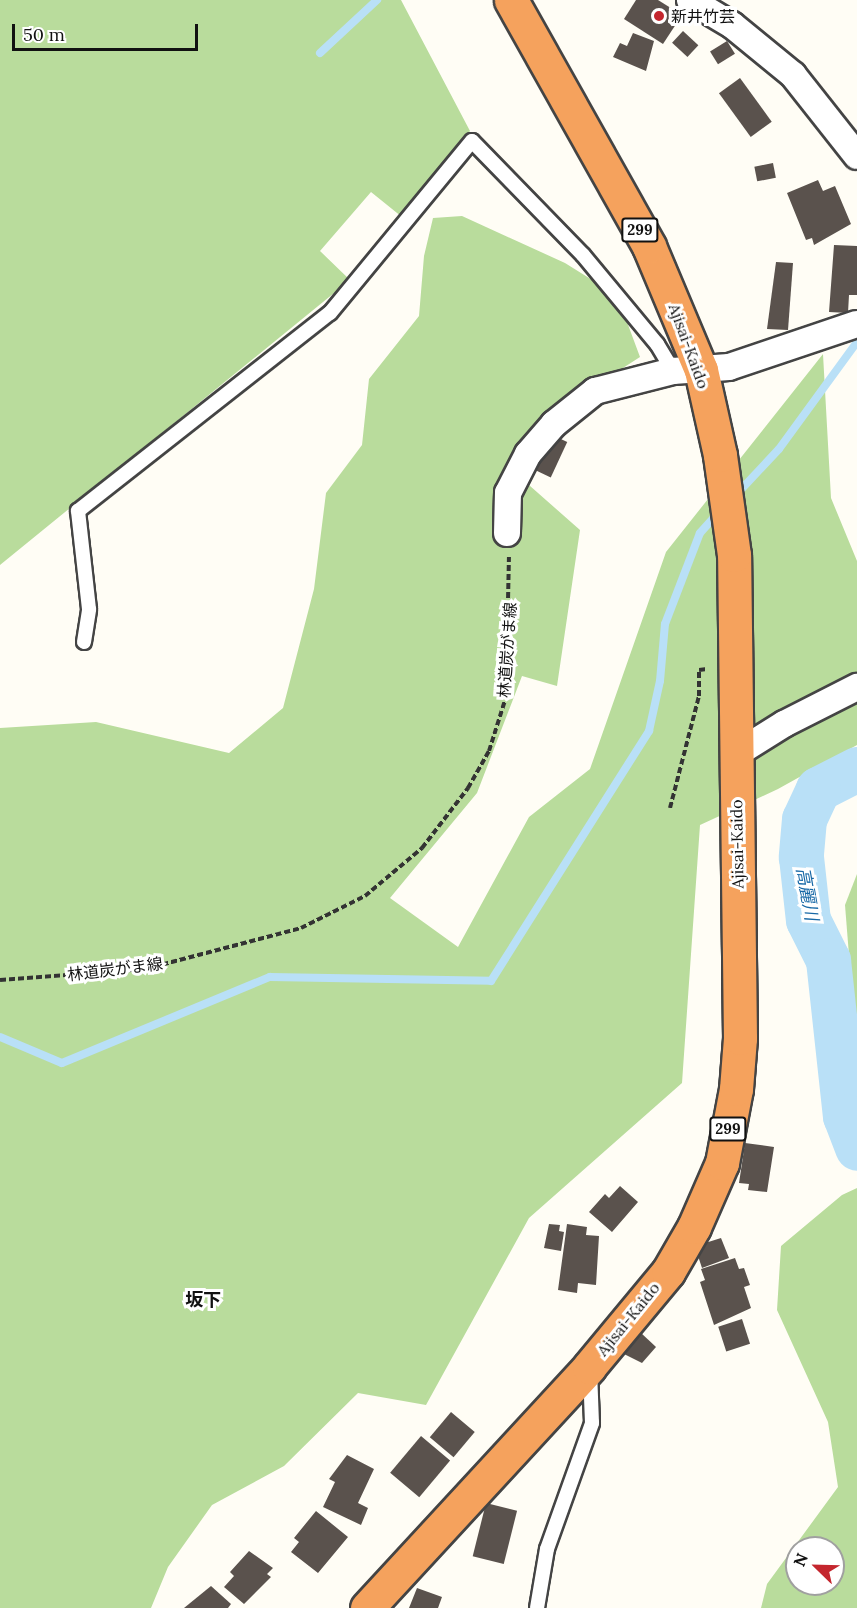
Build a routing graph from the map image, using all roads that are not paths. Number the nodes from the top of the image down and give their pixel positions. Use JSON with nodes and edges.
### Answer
{"nodes":[{"id":1,"x":512,"y":0,"type":"edge"},
{"id":2,"x":690,"y":0,"type":"edge"},
{"id":3,"x":857,"y":156,"type":"edge"},
{"id":4,"x":857,"y":324,"type":"edge"},
{"id":5,"x":687,"y":371,"type":"junction"},
{"id":6,"x":507,"y":533,"type":"road end"},
{"id":7,"x":84,"y":642,"type":"dead end"},
{"id":8,"x":857,"y":687,"type":"edge"},
{"id":9,"x":736,"y":754,"type":"junction"},
{"id":10,"x":590,"y":1367,"type":"junction"},
{"id":11,"x":367,"y":1608,"type":"edge"},
{"id":12,"x":537,"y":1608,"type":"edge"}],
"edges":[{"from":1,"to":5,"type":"highway","name":"Ajisai-Kaido","number":"299"},
{"from":2,"to":3,"type":"street"},
{"from":4,"to":5,"type":"street"},
{"from":5,"to":6,"type":"street"},
{"from":5,"to":7,"type":"lane"},
{"from":5,"to":9,"type":"highway","name":"Ajisai-Kaido","number":"299"},
{"from":8,"to":9,"type":"street"},
{"from":9,"to":10,"type":"highway","name":"Ajisai-Kaido","number":"299"},
{"from":10,"to":11,"type":"highway","name":"Ajisai-Kaido","number":"299"},
{"from":10,"to":12,"type":"lane"}]}
